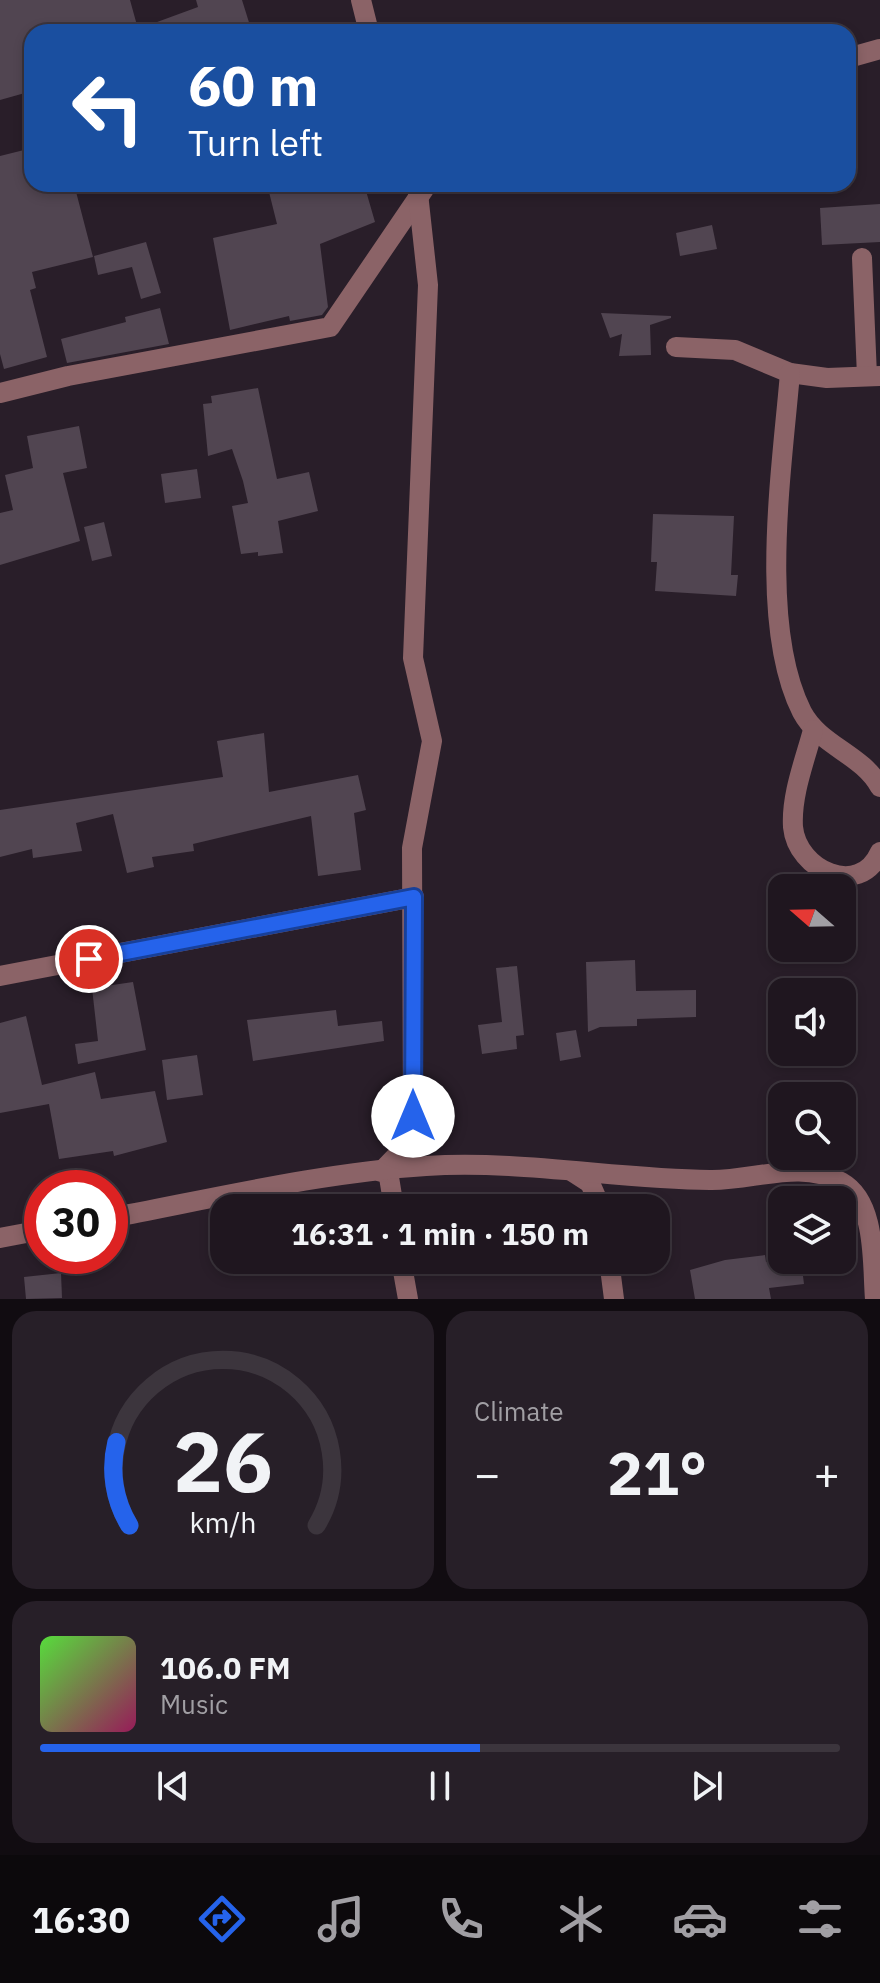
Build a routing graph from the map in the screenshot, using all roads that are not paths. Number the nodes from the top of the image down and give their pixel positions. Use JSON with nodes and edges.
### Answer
{"nodes":[{"id":1,"x":361,"y":0,"type":"edge"},
{"id":2,"x":367,"y":24,"type":"edge"},
{"id":3,"x":880,"y":49,"type":"edge"},
{"id":4,"x":856,"y":56,"type":"edge"},
{"id":5,"x":419,"y":192,"type":"edge"},
{"id":6,"x":422,"y":192,"type":"edge"},
{"id":7,"x":862,"y":258,"type":"dead end"},
{"id":8,"x":676,"y":347,"type":"dead end"},
{"id":9,"x":790,"y":373,"type":"junction"},
{"id":10,"x":874,"y":376,"type":"edge"},
{"id":11,"x":0,"y":393,"type":"edge"},
{"id":12,"x":813,"y":730,"type":"junction"},
{"id":13,"x":880,"y":787,"type":"edge"},
{"id":14,"x":880,"y":852,"type":"edge"},
{"id":15,"x":414,"y":897,"type":"junction"},
{"id":16,"x":0,"y":976,"type":"edge"},
{"id":17,"x":571,"y":1170,"type":"junction"},
{"id":18,"x":384,"y":1171,"type":"junction"},
{"id":19,"x":390,"y":1194,"type":"edge"},
{"id":20,"x":595,"y":1194,"type":"edge"},
{"id":21,"x":128,"y":1215,"type":"edge"},
{"id":22,"x":24,"y":1233,"type":"edge"},
{"id":23,"x":0,"y":1238,"type":"edge"},
{"id":24,"x":404,"y":1274,"type":"edge"},
{"id":25,"x":611,"y":1274,"type":"edge"},
{"id":26,"x":408,"y":1299,"type":"edge"},
{"id":27,"x":614,"y":1299,"type":"edge"},
{"id":28,"x":875,"y":1299,"type":"edge"}],
"edges":[{"from":1,"to":2,"type":"street"},
{"from":3,"to":4,"type":"street"},
{"from":5,"to":11,"type":"street"},
{"from":6,"to":15,"type":"street"},
{"from":7,"to":10,"type":"street"},
{"from":8,"to":9,"type":"street"},
{"from":9,"to":10,"type":"street"},
{"from":9,"to":12,"type":"street"},
{"from":12,"to":13,"type":"street"},
{"from":12,"to":14,"type":"street"},
{"from":15,"to":16,"type":"street"},
{"from":15,"to":18,"type":"street"},
{"from":17,"to":18,"type":"street"},
{"from":17,"to":20,"type":"street"},
{"from":17,"to":28,"type":"street"},
{"from":18,"to":19,"type":"street"},
{"from":18,"to":21,"type":"street"},
{"from":22,"to":23,"type":"street"},
{"from":24,"to":26,"type":"street"},
{"from":25,"to":27,"type":"street"}]}
